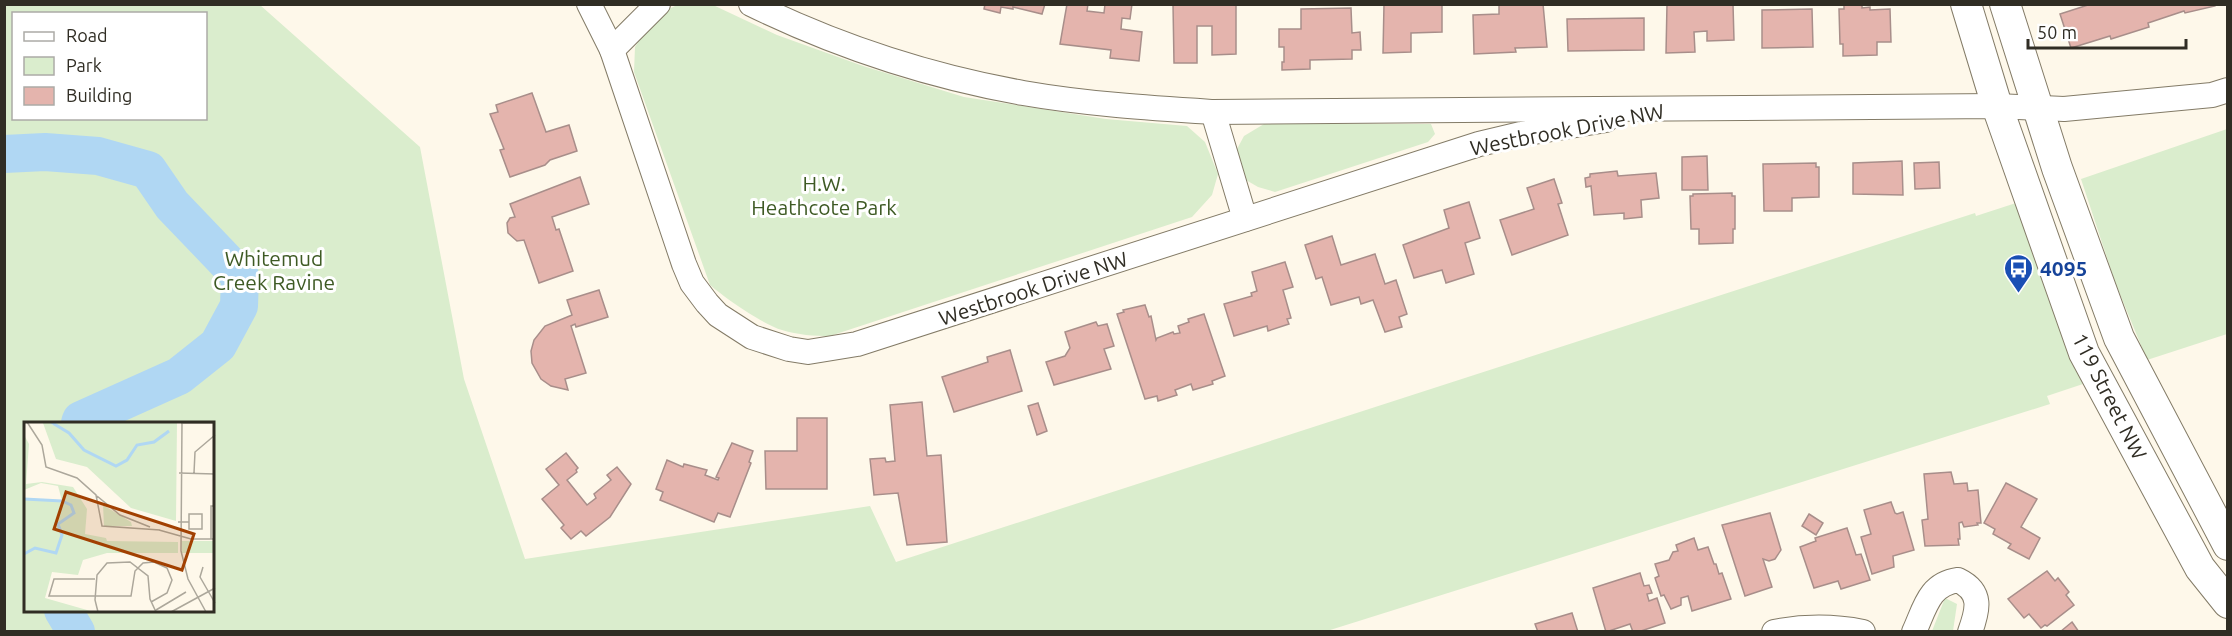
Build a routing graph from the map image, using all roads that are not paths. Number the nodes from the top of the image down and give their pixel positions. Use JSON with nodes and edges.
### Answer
{"nodes":[{"id":1,"x":589,"y":4,"type":"edge"},
{"id":2,"x":658,"y":4,"type":"edge"},
{"id":3,"x":751,"y":4,"type":"edge"},
{"id":4,"x":1966,"y":4,"type":"edge"},
{"id":5,"x":2005,"y":4,"type":"edge"},
{"id":6,"x":612,"y":50,"type":"junction"},
{"id":7,"x":2228,"y":90,"type":"edge"},
{"id":8,"x":1997,"y":106,"type":"junction"},
{"id":9,"x":1679,"y":107,"type":"junction"},
{"id":10,"x":2038,"y":107,"type":"junction"},
{"id":11,"x":1213,"y":112,"type":"junction"},
{"id":12,"x":1245,"y":219,"type":"junction"},
{"id":13,"x":2228,"y":545,"type":"edge"},
{"id":14,"x":2228,"y":603,"type":"edge"},
{"id":15,"x":1774,"y":632,"type":"edge"},
{"id":16,"x":1863,"y":632,"type":"edge"},
{"id":17,"x":1914,"y":632,"type":"edge"},
{"id":18,"x":1970,"y":632,"type":"edge"}],
"edges":[{"from":1,"to":6,"type":"street","name":"Westbrook Drive NW"},
{"from":2,"to":6,"type":"street"},
{"from":3,"to":11,"type":"street","name":"Westbrook Drive NW"},
{"from":4,"to":8,"type":"main road","name":"119 Street NW"},
{"from":5,"to":10,"type":"main road","name":"119 Street NW"},
{"from":6,"to":12,"type":"street","name":"Westbrook Drive NW"},
{"from":7,"to":10,"type":"street","name":"Westbrook Drive NW"},
{"from":8,"to":9,"type":"street","name":"Westbrook Drive NW"},
{"from":8,"to":10,"type":"street","name":"Westbrook Drive NW"},
{"from":8,"to":14,"type":"main road","name":"119 Street NW"},
{"from":9,"to":11,"type":"street","name":"Westbrook Drive NW"},
{"from":9,"to":12,"type":"street","name":"Westbrook Drive NW"},
{"from":10,"to":13,"type":"main road","name":"119 Street NW"},
{"from":11,"to":12,"type":"street"},
{"from":15,"to":16,"type":"street"},
{"from":17,"to":18,"type":"street"}]}
